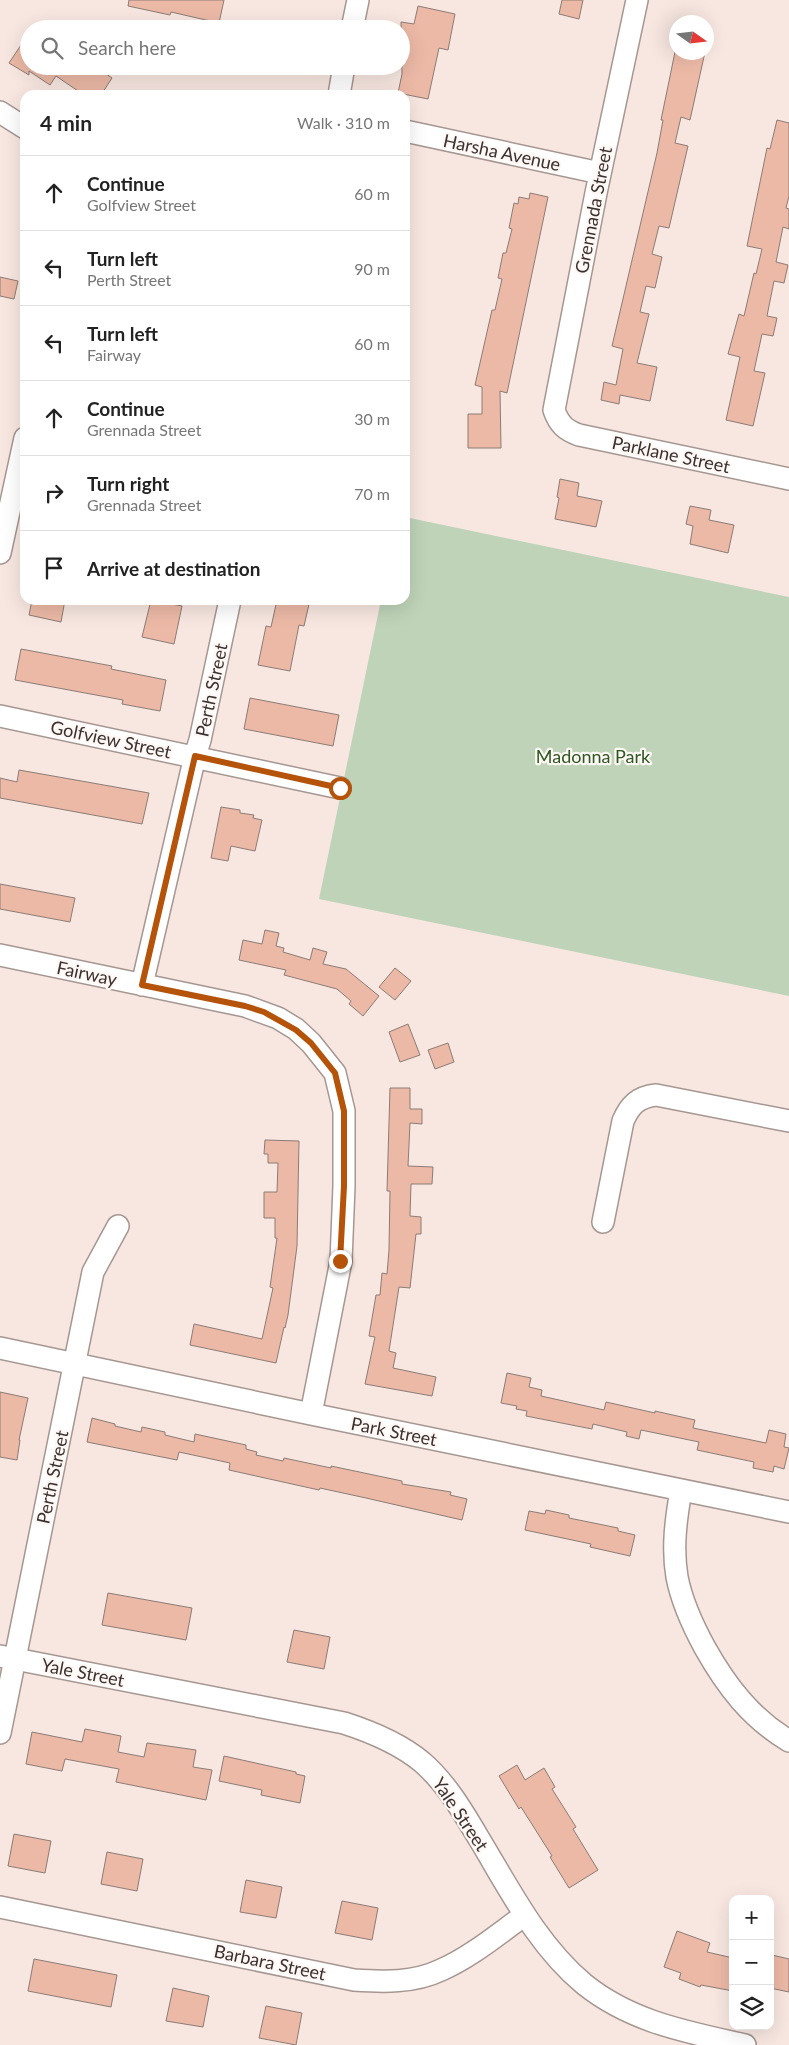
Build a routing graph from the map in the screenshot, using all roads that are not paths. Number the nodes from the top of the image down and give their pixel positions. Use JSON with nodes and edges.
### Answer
{"nodes":[{"id":1,"x":358,"y":0,"type":"edge"},
{"id":2,"x":637,"y":0,"type":"edge"},
{"id":3,"x":354,"y":20,"type":"edge"},
{"id":4,"x":342,"y":75,"type":"edge"},
{"id":5,"x":340,"y":90,"type":"edge"},
{"id":6,"x":0,"y":112,"type":"edge"},
{"id":7,"x":20,"y":125,"type":"edge"},
{"id":8,"x":410,"y":132,"type":"edge"},
{"id":9,"x":600,"y":173,"type":"junction"},
{"id":10,"x":558,"y":421,"type":"joint"},
{"id":11,"x":20,"y":461,"type":"edge"},
{"id":12,"x":789,"y":479,"type":"edge"},
{"id":13,"x":0,"y":553,"type":"edge"},
{"id":14,"x":229,"y":605,"type":"edge"},
{"id":15,"x":0,"y":716,"type":"edge"},
{"id":16,"x":195,"y":756,"type":"junction"},
{"id":17,"x":340,"y":788,"type":"dead end"},
{"id":18,"x":0,"y":955,"type":"edge"},
{"id":19,"x":142,"y":985,"type":"junction"},
{"id":20,"x":789,"y":1121,"type":"edge"},
{"id":21,"x":603,"y":1222,"type":"dead end"},
{"id":22,"x":118,"y":1226,"type":"dead end"},
{"id":23,"x":0,"y":1348,"type":"edge"},
{"id":24,"x":75,"y":1364,"type":"junction"},
{"id":25,"x":311,"y":1414,"type":"junction"},
{"id":26,"x":681,"y":1490,"type":"junction"},
{"id":27,"x":789,"y":1512,"type":"edge"},
{"id":28,"x":7,"y":1658,"type":"edge"},
{"id":29,"x":0,"y":1733,"type":"edge"},
{"id":30,"x":789,"y":1741,"type":"edge"},
{"id":31,"x":0,"y":1907,"type":"edge"},
{"id":32,"x":525,"y":1915,"type":"junction"},
{"id":33,"x":744,"y":2045,"type":"edge"}],
"edges":[{"from":1,"to":3,"type":"street"},
{"from":2,"to":9,"type":"street","name":"Grennada Street"},
{"from":4,"to":5,"type":"street"},
{"from":6,"to":7,"type":"street"},
{"from":8,"to":9,"type":"street","name":"Harsha Avenue"},
{"from":9,"to":10,"type":"street","name":"Grennada Street"},
{"from":10,"to":12,"type":"street","name":"Parklane Street"},
{"from":11,"to":13,"type":"street"},
{"from":14,"to":16,"type":"street","name":"Perth Street"},
{"from":15,"to":16,"type":"street","name":"Golfview Street"},
{"from":16,"to":17,"type":"street","name":"Golfview Street"},
{"from":16,"to":19,"type":"street","name":"Perth Street"},
{"from":18,"to":19,"type":"street","name":"Fairway"},
{"from":19,"to":25,"type":"street","name":"Fairway"},
{"from":20,"to":21,"type":"street"},
{"from":22,"to":24,"type":"street","name":"Perth Street"},
{"from":23,"to":24,"type":"street","name":"Park Street"},
{"from":24,"to":25,"type":"street","name":"Park Street"},
{"from":24,"to":28,"type":"street","name":"Perth Street"},
{"from":25,"to":26,"type":"street","name":"Park Street"},
{"from":26,"to":27,"type":"street","name":"Park Street"},
{"from":26,"to":30,"type":"street"},
{"from":28,"to":29,"type":"street","name":"Perth Street"},
{"from":28,"to":32,"type":"street","name":"Yale Street"},
{"from":31,"to":32,"type":"street","name":"Barbara Street"},
{"from":32,"to":33,"type":"street","name":"Yale Street"}]}
